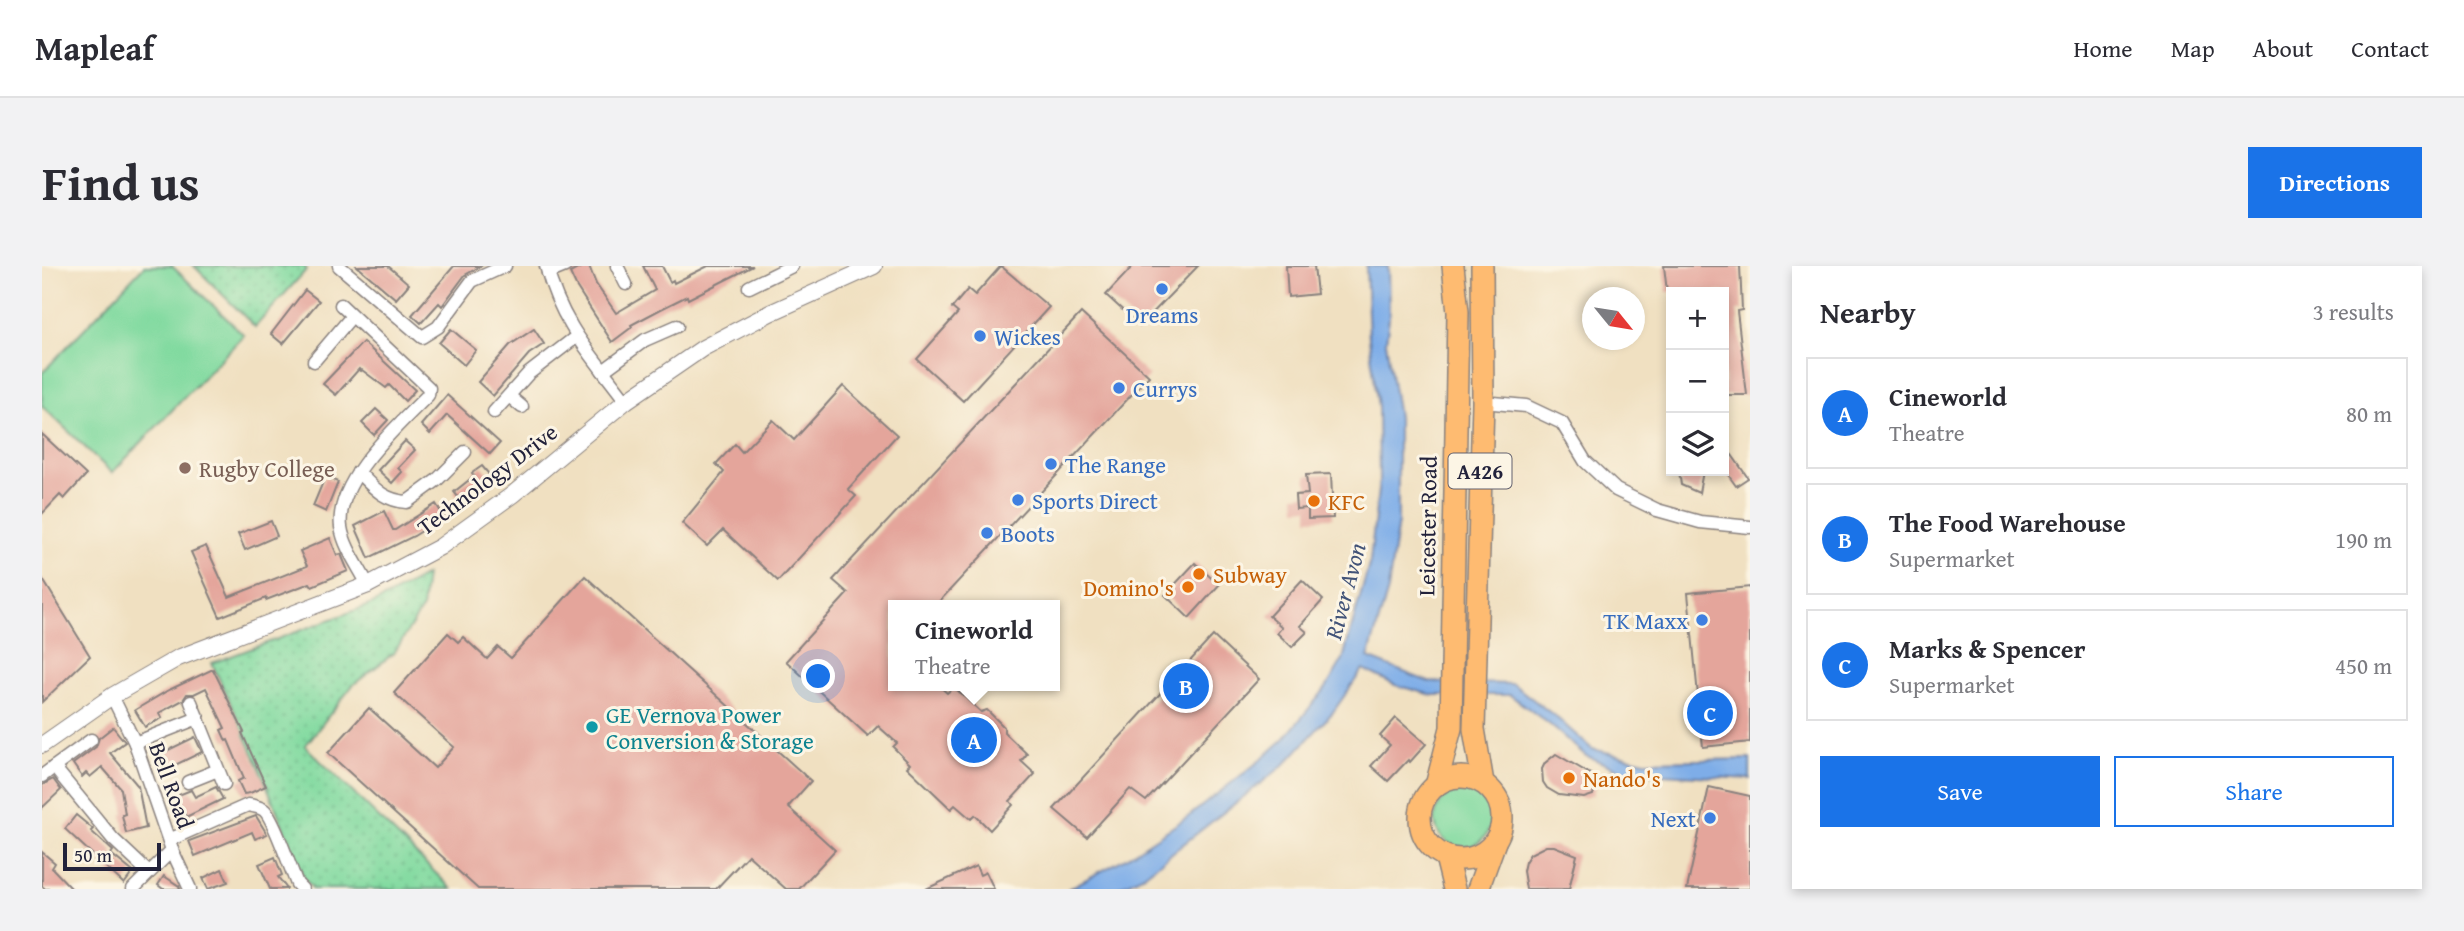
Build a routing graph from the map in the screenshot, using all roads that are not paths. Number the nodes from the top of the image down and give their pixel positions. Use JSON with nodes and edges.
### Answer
{"nodes":[{"id":1,"x":339,"y":266,"type":"edge"},
{"id":2,"x":505,"y":266,"type":"edge"},
{"id":3,"x":565,"y":266,"type":"edge"},
{"id":4,"x":617,"y":266,"type":"edge"},
{"id":5,"x":792,"y":266,"type":"edge"},
{"id":6,"x":874,"y":266,"type":"edge"},
{"id":7,"x":1453,"y":266,"type":"edge"},
{"id":8,"x":1464,"y":266,"type":"edge"},
{"id":9,"x":1482,"y":266,"type":"edge"},
{"id":10,"x":547,"y":269,"type":"edge"},
{"id":11,"x":777,"y":269,"type":"edge"},
{"id":12,"x":626,"y":284,"type":"dead end"},
{"id":13,"x":749,"y":287,"type":"dead end"},
{"id":14,"x":341,"y":305,"type":"dead end"},
{"id":15,"x":1458,"y":312,"type":"junction"},
{"id":16,"x":352,"y":316,"type":"junction"},
{"id":17,"x":677,"y":326,"type":"dead end"},
{"id":18,"x":576,"y":337,"type":"junction"},
{"id":19,"x":314,"y":361,"type":"dead end"},
{"id":20,"x":603,"y":372,"type":"junction"},
{"id":21,"x":509,"y":396,"type":"junction"},
{"id":22,"x":626,"y":401,"type":"junction"},
{"id":23,"x":1483,"y":401,"type":"junction"},
{"id":24,"x":522,"y":407,"type":"dead end"},
{"id":25,"x":494,"y":412,"type":"dead end"},
{"id":26,"x":465,"y":452,"type":"dead end"},
{"id":27,"x":358,"y":472,"type":"junction"},
{"id":28,"x":1750,"y":527,"type":"edge"},
{"id":29,"x":368,"y":585,"type":"junction"},
{"id":30,"x":112,"y":696,"type":"junction"},
{"id":31,"x":191,"y":702,"type":"dead end"},
{"id":32,"x":198,"y":719,"type":"junction"},
{"id":33,"x":91,"y":740,"type":"dead end"},
{"id":34,"x":135,"y":743,"type":"junction"},
{"id":35,"x":42,"y":745,"type":"edge"},
{"id":36,"x":54,"y":766,"type":"junction"},
{"id":37,"x":218,"y":770,"type":"junction"},
{"id":38,"x":42,"y":776,"type":"edge"},
{"id":39,"x":188,"y":782,"type":"dead end"},
{"id":40,"x":1483,"y":783,"type":"junction"},
{"id":41,"x":224,"y":784,"type":"dead end"},
{"id":42,"x":1436,"y":786,"type":"junction"},
{"id":43,"x":1495,"y":842,"type":"junction"},
{"id":44,"x":171,"y":845,"type":"junction"},
{"id":45,"x":1446,"y":857,"type":"junction"},
{"id":46,"x":148,"y":872,"type":"junction"},
{"id":47,"x":132,"y":889,"type":"edge"},
{"id":48,"x":190,"y":889,"type":"edge"},
{"id":49,"x":302,"y":889,"type":"edge"},
{"id":50,"x":1454,"y":889,"type":"edge"},
{"id":51,"x":1478,"y":889,"type":"edge"}],
"edges":[{"from":1,"to":2,"type":"street"},
{"from":3,"to":10,"type":"street"},
{"from":4,"to":12,"type":"street"},
{"from":5,"to":11,"type":"street"},
{"from":6,"to":22,"type":"street","name":"Technology Drive"},
{"from":7,"to":15,"type":"highway","name":"Leicester Road","number":"A426"},
{"from":8,"to":15,"type":"highway"},
{"from":9,"to":23,"type":"highway","number":"A426"},
{"from":10,"to":18,"type":"street"},
{"from":11,"to":13,"type":"street"},
{"from":14,"to":16,"type":"street"},
{"from":15,"to":42,"type":"highway","name":"Leicester Road","number":"A426"},
{"from":16,"to":19,"type":"street"},
{"from":16,"to":27,"type":"street"},
{"from":17,"to":20,"type":"street"},
{"from":18,"to":20,"type":"street"},
{"from":18,"to":21,"type":"street"},
{"from":20,"to":22,"type":"street"},
{"from":21,"to":24,"type":"street"},
{"from":21,"to":25,"type":"street"},
{"from":22,"to":29,"type":"street","name":"Technology Drive"},
{"from":23,"to":28,"type":"street"},
{"from":23,"to":40,"type":"highway","number":"A426"},
{"from":26,"to":27,"type":"street"},
{"from":27,"to":29,"type":"street"},
{"from":29,"to":30,"type":"street","name":"Technology Drive"},
{"from":30,"to":34,"type":"street","name":"Bell Road"},
{"from":30,"to":35,"type":"street","name":"Technology Drive"},
{"from":31,"to":32,"type":"street"},
{"from":32,"to":34,"type":"street"},
{"from":32,"to":37,"type":"street"},
{"from":33,"to":36,"type":"street"},
{"from":34,"to":44,"type":"street","name":"Bell Road"},
{"from":36,"to":38,"type":"street"},
{"from":36,"to":46,"type":"street"},
{"from":37,"to":39,"type":"street"},
{"from":37,"to":41,"type":"street"},
{"from":40,"to":42,"type":"highway"},
{"from":40,"to":43,"type":"highway"},
{"from":42,"to":45,"type":"highway"},
{"from":43,"to":45,"type":"highway"},
{"from":43,"to":51,"type":"highway"},
{"from":44,"to":46,"type":"street"},
{"from":44,"to":48,"type":"street","name":"Bell Road"},
{"from":44,"to":49,"type":"street"},
{"from":45,"to":50,"type":"highway"},
{"from":46,"to":47,"type":"street"}]}
